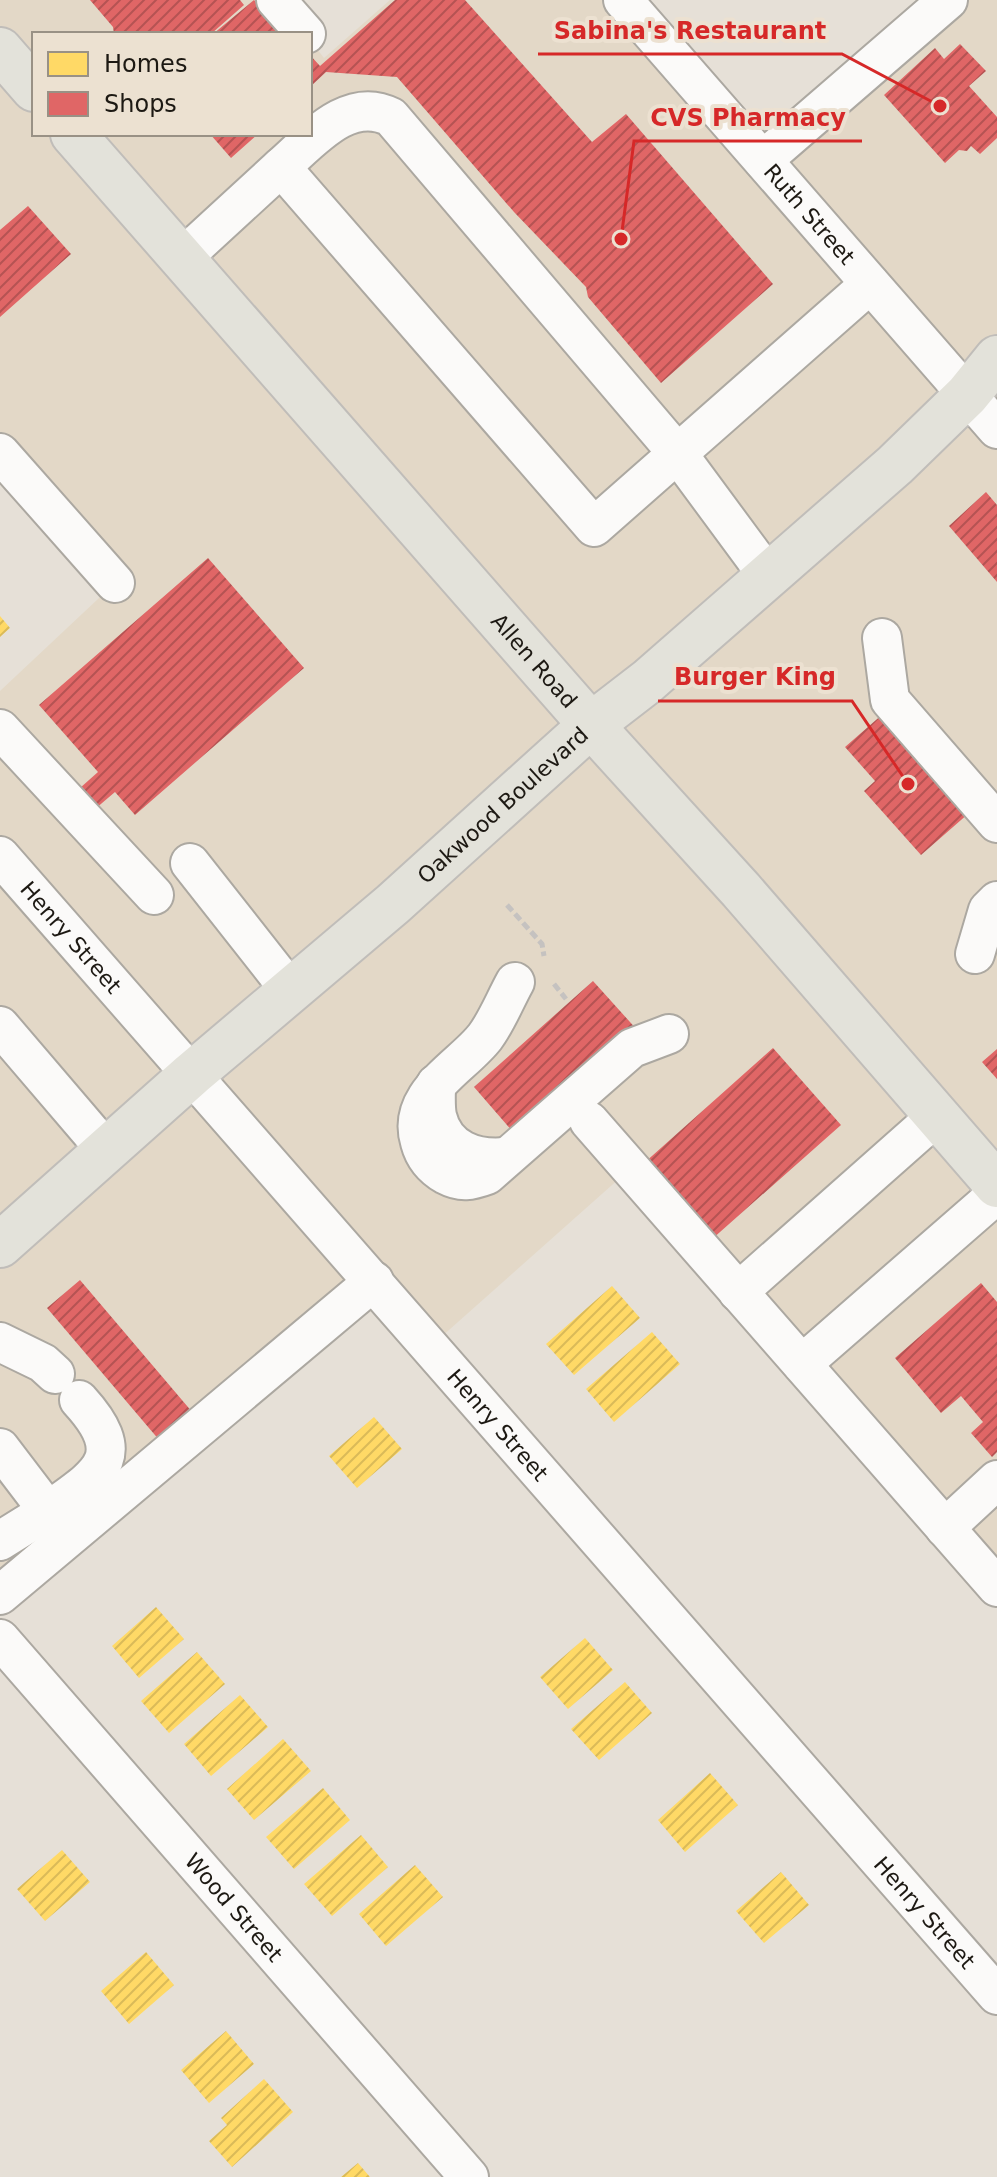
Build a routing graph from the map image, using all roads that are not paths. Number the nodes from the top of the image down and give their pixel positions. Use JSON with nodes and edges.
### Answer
{"nodes":[{"id":1,"x":276,"y":0,"type":"edge"},
{"id":2,"x":623,"y":0,"type":"edge"},
{"id":3,"x":948,"y":0,"type":"edge"},
{"id":4,"x":304,"y":32,"type":"edge"},
{"id":5,"x":0,"y":50,"type":"edge"},
{"id":6,"x":32,"y":87,"type":"edge"},
{"id":7,"x":75,"y":136,"type":"edge"},
{"id":8,"x":763,"y":160,"type":"junction"},
{"id":9,"x":281,"y":167,"type":"junction"},
{"id":10,"x":182,"y":258,"type":"junction"},
{"id":11,"x":870,"y":284,"type":"junction"},
{"id":12,"x":997,"y":358,"type":"edge"},
{"id":13,"x":967,"y":395,"type":"junction"},
{"id":14,"x":997,"y":429,"type":"edge"},
{"id":15,"x":0,"y":453,"type":"edge"},
{"id":16,"x":678,"y":454,"type":"junction"},
{"id":17,"x":768,"y":576,"type":"junction"},
{"id":18,"x":115,"y":583,"type":"dead end"},
{"id":19,"x":882,"y":638,"type":"dead end"},
{"id":20,"x":591,"y":725,"type":"junction"},
{"id":21,"x":0,"y":729,"type":"edge"},
{"id":22,"x":997,"y":823,"type":"edge"},
{"id":23,"x":2,"y":863,"type":"edge"},
{"id":24,"x":190,"y":863,"type":"dead end"},
{"id":25,"x":154,"y":895,"type":"dead end"},
{"id":26,"x":997,"y":901,"type":"edge"},
{"id":27,"x":975,"y":954,"type":"dead end"},
{"id":28,"x":515,"y":982,"type":"dead end"},
{"id":29,"x":290,"y":990,"type":"junction"},
{"id":30,"x":0,"y":1026,"type":"edge"},
{"id":31,"x":669,"y":1034,"type":"dead end"},
{"id":32,"x":192,"y":1074,"type":"junction"},
{"id":33,"x":938,"y":1115,"type":"junction"},
{"id":34,"x":589,"y":1121,"type":"dead end"},
{"id":35,"x":106,"y":1150,"type":"junction"},
{"id":36,"x":997,"y":1185,"type":"edge"},
{"id":37,"x":997,"y":1194,"type":"edge"},
{"id":38,"x":0,"y":1245,"type":"edge"},
{"id":39,"x":374,"y":1281,"type":"junction"},
{"id":40,"x":738,"y":1292,"type":"junction"},
{"id":41,"x":0,"y":1342,"type":"edge"},
{"id":42,"x":802,"y":1364,"type":"junction"},
{"id":43,"x":0,"y":1448,"type":"edge"},
{"id":44,"x":997,"y":1480,"type":"edge"},
{"id":45,"x":48,"y":1511,"type":"junction"},
{"id":46,"x":945,"y":1528,"type":"junction"},
{"id":47,"x":0,"y":1541,"type":"edge"},
{"id":48,"x":997,"y":1587,"type":"edge"},
{"id":49,"x":0,"y":1595,"type":"edge"},
{"id":50,"x":0,"y":1639,"type":"edge"},
{"id":51,"x":997,"y":1995,"type":"edge"},
{"id":52,"x":469,"y":2177,"type":"edge"}],
"edges":[{"from":1,"to":4,"type":"street"},
{"from":2,"to":8,"type":"street","name":"Ruth Street"},
{"from":3,"to":8,"type":"street"},
{"from":5,"to":6,"type":"main road"},
{"from":7,"to":10,"type":"main road","name":"Allen Road"},
{"from":8,"to":11,"type":"street","name":"Ruth Street"},
{"from":9,"to":10,"type":"street"},
{"from":9,"to":16,"type":"street"},
{"from":9,"to":16,"type":"street"},
{"from":10,"to":20,"type":"main road","name":"Allen Road"},
{"from":11,"to":13,"type":"street","name":"Ruth Street"},
{"from":11,"to":16,"type":"street"},
{"from":12,"to":13,"type":"main road","name":"Oakwood Boulevard"},
{"from":13,"to":14,"type":"street","name":"Ruth Street"},
{"from":13,"to":17,"type":"main road","name":"Oakwood Boulevard"},
{"from":15,"to":18,"type":"street"},
{"from":16,"to":17,"type":"street"},
{"from":17,"to":20,"type":"main road","name":"Oakwood Boulevard"},
{"from":19,"to":22,"type":"street"},
{"from":20,"to":29,"type":"main road","name":"Oakwood Boulevard"},
{"from":20,"to":33,"type":"main road","name":"Allen Road"},
{"from":21,"to":25,"type":"street"},
{"from":23,"to":32,"type":"street","name":"Henry Street"},
{"from":24,"to":29,"type":"street"},
{"from":26,"to":27,"type":"street"},
{"from":28,"to":31,"type":"street"},
{"from":29,"to":32,"type":"main road","name":"Oakwood Boulevard"},
{"from":30,"to":35,"type":"street"},
{"from":32,"to":35,"type":"main road","name":"Oakwood Boulevard"},
{"from":32,"to":39,"type":"street","name":"Henry Street"},
{"from":33,"to":36,"type":"main road","name":"Allen Road"},
{"from":33,"to":40,"type":"street"},
{"from":34,"to":40,"type":"street"},
{"from":35,"to":38,"type":"main road","name":"Oakwood Boulevard"},
{"from":37,"to":42,"type":"street"},
{"from":39,"to":49,"type":"street"},
{"from":39,"to":51,"type":"street","name":"Henry Street"},
{"from":40,"to":42,"type":"street"},
{"from":41,"to":45,"type":"street"},
{"from":42,"to":46,"type":"street"},
{"from":43,"to":45,"type":"street"},
{"from":44,"to":46,"type":"street"},
{"from":45,"to":47,"type":"street"},
{"from":46,"to":48,"type":"street"},
{"from":50,"to":52,"type":"street","name":"Wood Street"}]}
